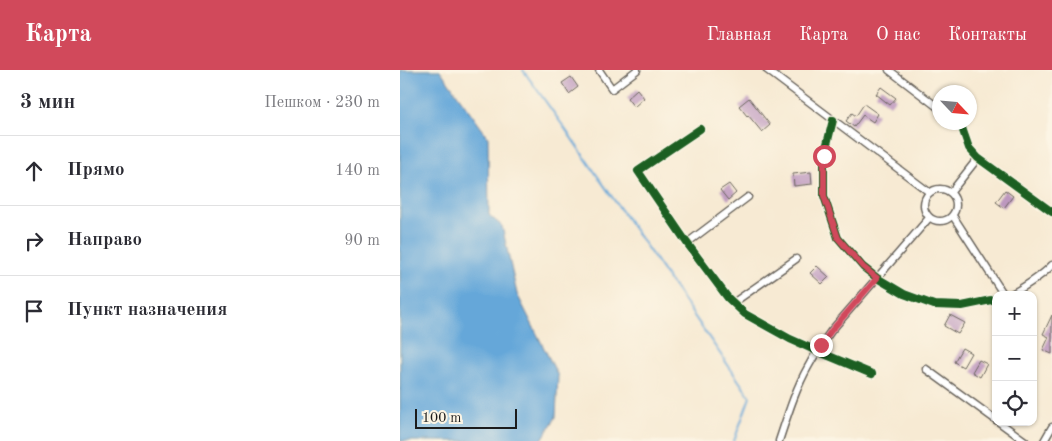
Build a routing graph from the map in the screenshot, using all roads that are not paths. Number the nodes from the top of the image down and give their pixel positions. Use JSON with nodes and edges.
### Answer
{"nodes":[{"id":1,"x":599,"y":70,"type":"edge"},
{"id":2,"x":637,"y":70,"type":"edge"},
{"id":3,"x":767,"y":70,"type":"edge"},
{"id":4,"x":889,"y":70,"type":"edge"},
{"id":5,"x":932,"y":103,"type":"edge"},
{"id":6,"x":833,"y":120,"type":"junction"},
{"id":7,"x":700,"y":130,"type":"dead end"},
{"id":8,"x":963,"y":130,"type":"edge"},
{"id":9,"x":978,"y":158,"type":"junction"},
{"id":10,"x":929,"y":192,"type":"junction"},
{"id":11,"x":951,"y":192,"type":"junction"},
{"id":12,"x":748,"y":197,"type":"dead end"},
{"id":13,"x":1052,"y":212,"type":"edge"},
{"id":14,"x":952,"y":216,"type":"junction"},
{"id":15,"x":929,"y":218,"type":"junction"},
{"id":16,"x":687,"y":243,"type":"junction"},
{"id":17,"x":796,"y":259,"type":"dead end"},
{"id":18,"x":1052,"y":265,"type":"edge"},
{"id":19,"x":877,"y":278,"type":"junction"},
{"id":20,"x":1001,"y":291,"type":"edge"},
{"id":21,"x":1017,"y":291,"type":"edge"},
{"id":22,"x":992,"y":301,"type":"edge"},
{"id":23,"x":733,"y":303,"type":"junction"},
{"id":24,"x":817,"y":351,"type":"junction"},
{"id":25,"x":926,"y":369,"type":"dead end"},
{"id":26,"x":872,"y":374,"type":"dead end"},
{"id":27,"x":992,"y":417,"type":"edge"},
{"id":28,"x":1005,"y":426,"type":"edge"},
{"id":29,"x":1052,"y":427,"type":"edge"},
{"id":30,"x":779,"y":441,"type":"edge"},
{"id":31,"x":1026,"y":441,"type":"edge"},
{"id":32,"x":1044,"y":441,"type":"edge"}],
"edges":[{"from":1,"to":2,"type":"street"},
{"from":3,"to":6,"type":"street"},
{"from":4,"to":5,"type":"street"},
{"from":6,"to":10,"type":"street"},
{"from":6,"to":19,"type":"street"},
{"from":7,"to":16,"type":"street"},
{"from":8,"to":9,"type":"street"},
{"from":9,"to":11,"type":"street"},
{"from":9,"to":13,"type":"street"},
{"from":10,"to":11,"type":"street"},
{"from":10,"to":15,"type":"street"},
{"from":11,"to":14,"type":"street"},
{"from":12,"to":16,"type":"street"},
{"from":14,"to":15,"type":"street"},
{"from":14,"to":20,"type":"street"},
{"from":15,"to":19,"type":"street"},
{"from":16,"to":23,"type":"street"},
{"from":17,"to":23,"type":"street"},
{"from":18,"to":21,"type":"street"},
{"from":19,"to":22,"type":"street"},
{"from":19,"to":24,"type":"street"},
{"from":23,"to":24,"type":"street"},
{"from":24,"to":26,"type":"street"},
{"from":24,"to":30,"type":"street"},
{"from":25,"to":27,"type":"street"},
{"from":28,"to":31,"type":"street"},
{"from":29,"to":32,"type":"street"}]}
